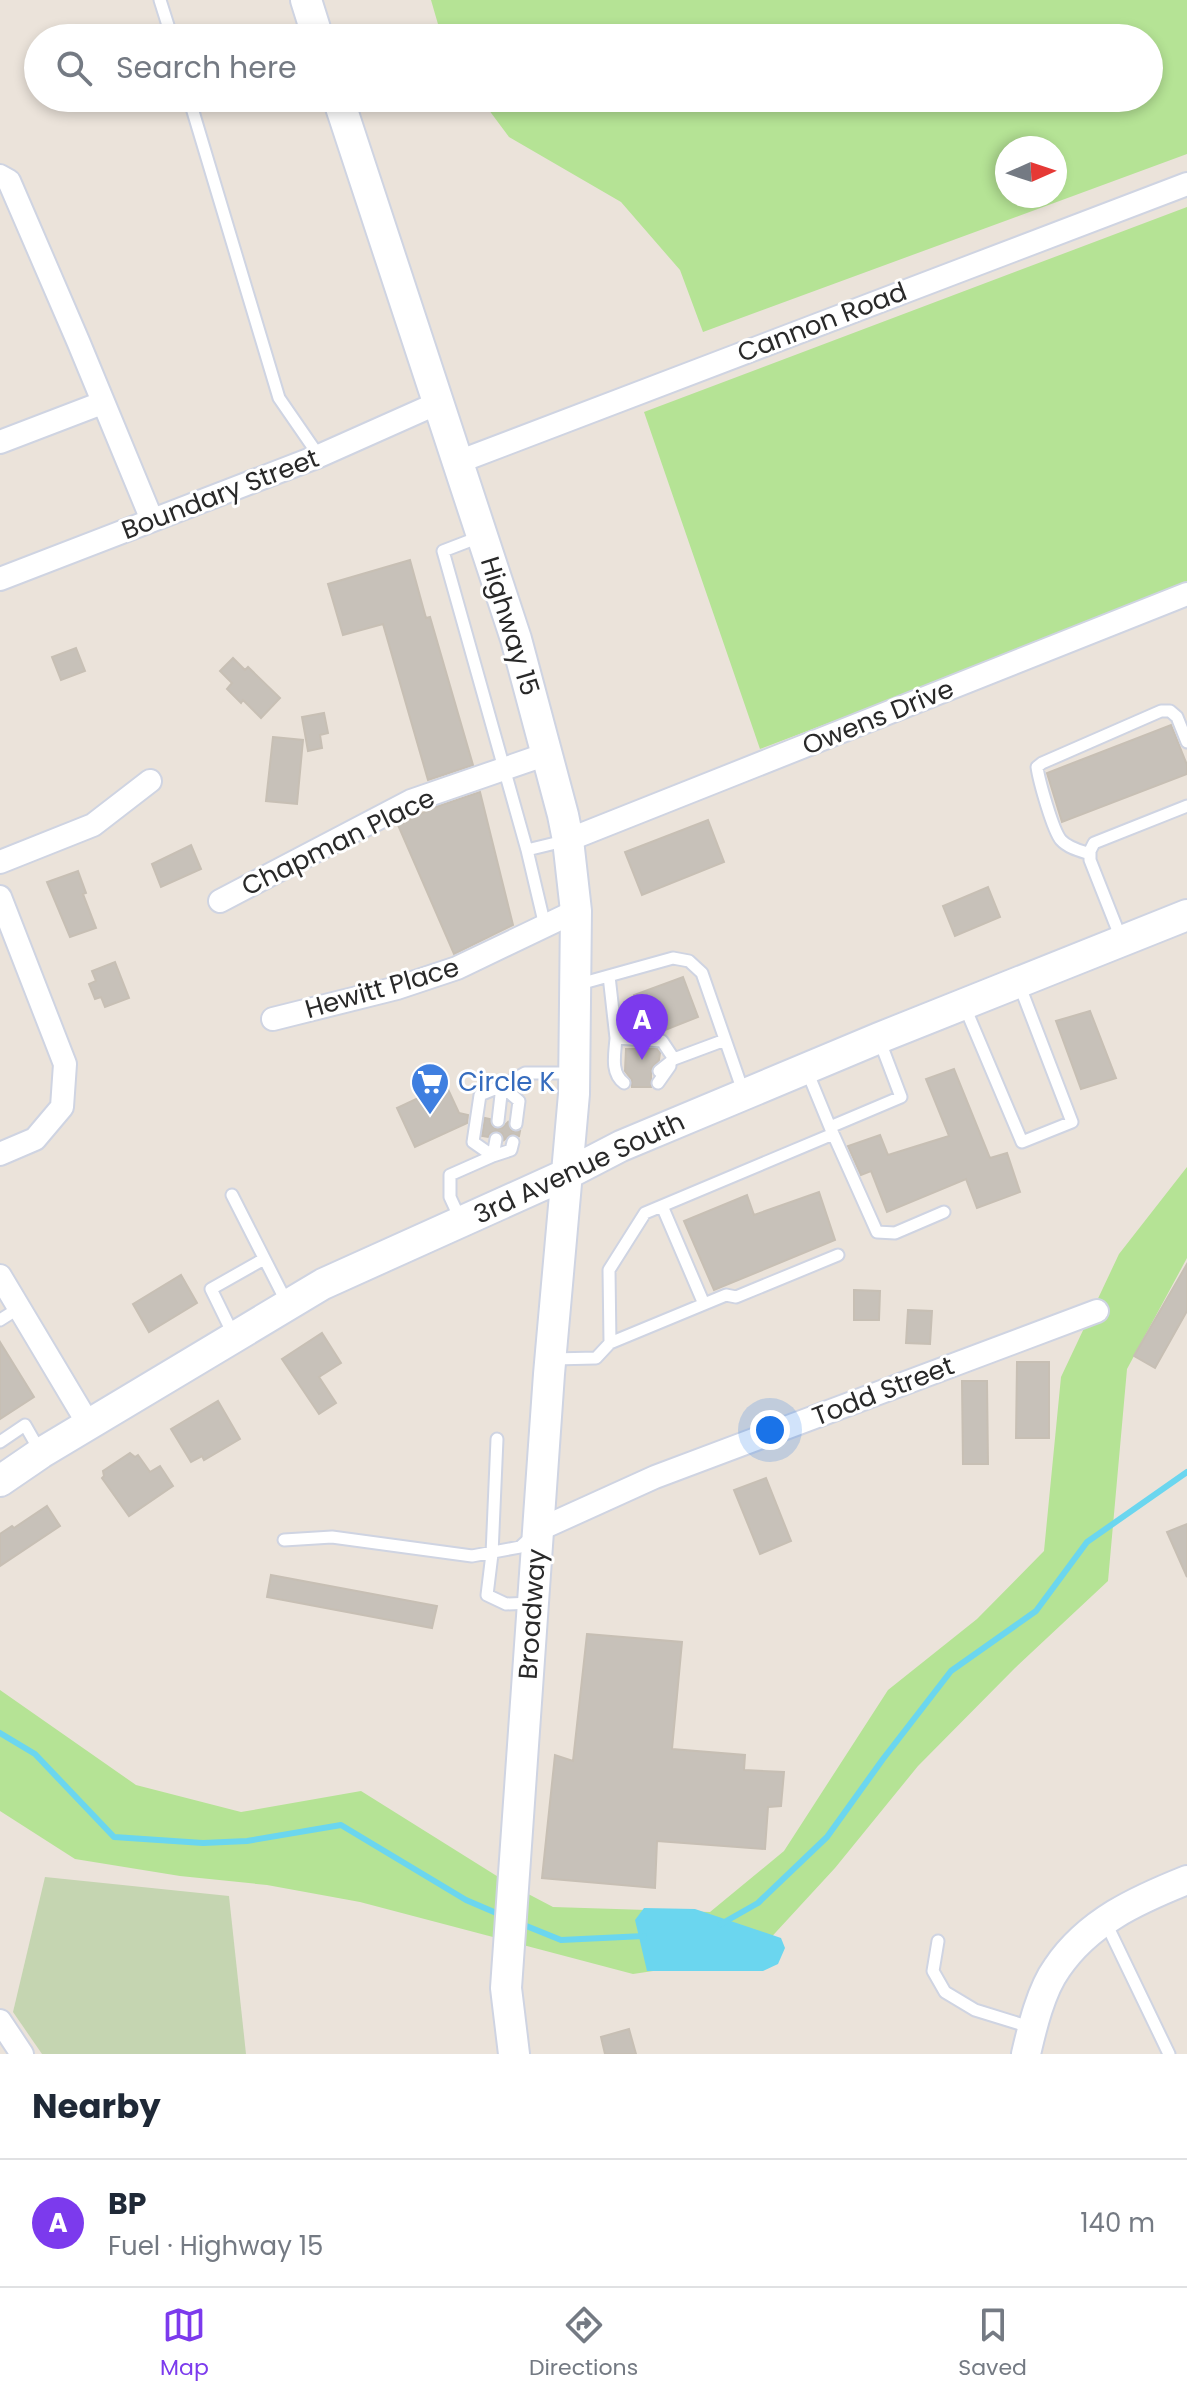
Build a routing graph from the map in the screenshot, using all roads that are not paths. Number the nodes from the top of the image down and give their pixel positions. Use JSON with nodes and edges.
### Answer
{"nodes":[{"id":1,"x":160,"y":0,"type":"edge"},
{"id":2,"x":306,"y":0,"type":"edge"},
{"id":3,"x":168,"y":24,"type":"edge"},
{"id":4,"x":314,"y":24,"type":"edge"},
{"id":5,"x":193,"y":112,"type":"edge"},
{"id":6,"x":343,"y":112,"type":"edge"},
{"id":7,"x":0,"y":176,"type":"edge"},
{"id":8,"x":1187,"y":184,"type":"edge"},
{"id":9,"x":102,"y":403,"type":"junction"},
{"id":10,"x":438,"y":403,"type":"junction"},
{"id":11,"x":0,"y":442,"type":"edge"},
{"id":12,"x":319,"y":456,"type":"junction"},
{"id":13,"x":458,"y":462,"type":"junction"},
{"id":14,"x":152,"y":520,"type":"junction"},
{"id":15,"x":482,"y":536,"type":"junction"},
{"id":16,"x":0,"y":579,"type":"edge"},
{"id":17,"x":1187,"y":594,"type":"edge"},
{"id":18,"x":1187,"y":742,"type":"edge"},
{"id":19,"x":547,"y":754,"type":"junction"},
{"id":20,"x":504,"y":769,"type":"junction"},
{"id":21,"x":150,"y":781,"type":"dead end"},
{"id":22,"x":1187,"y":806,"type":"edge"},
{"id":23,"x":568,"y":840,"type":"junction"},
{"id":24,"x":527,"y":850,"type":"junction"},
{"id":25,"x":1090,"y":854,"type":"junction"},
{"id":26,"x":0,"y":862,"type":"edge"},
{"id":27,"x":0,"y":897,"type":"edge"},
{"id":28,"x":220,"y":901,"type":"dead end"},
{"id":29,"x":576,"y":911,"type":"junction"},
{"id":30,"x":1187,"y":915,"type":"edge"},
{"id":31,"x":545,"y":926,"type":"junction"},
{"id":32,"x":1122,"y":941,"type":"junction"},
{"id":33,"x":609,"y":976,"type":"junction"},
{"id":34,"x":1019,"y":984,"type":"junction"},
{"id":35,"x":575,"y":985,"type":"junction"},
{"id":36,"x":964,"y":1005,"type":"junction"},
{"id":37,"x":273,"y":1019,"type":"dead end"},
{"id":38,"x":616,"y":1038,"type":"junction"},
{"id":39,"x":879,"y":1038,"type":"junction"},
{"id":40,"x":725,"y":1040,"type":"junction"},
{"id":41,"x":674,"y":1059,"type":"junction"},
{"id":42,"x":806,"y":1069,"type":"junction"},
{"id":43,"x":574,"y":1073,"type":"junction"},
{"id":44,"x":659,"y":1077,"type":"dead end"},
{"id":45,"x":624,"y":1083,"type":"dead end"},
{"id":46,"x":502,"y":1086,"type":"junction"},
{"id":47,"x":744,"y":1095,"type":"junction"},
{"id":48,"x":498,"y":1121,"type":"dead end"},
{"id":49,"x":516,"y":1124,"type":"dead end"},
{"id":50,"x":832,"y":1130,"type":"junction"},
{"id":51,"x":496,"y":1139,"type":"dead end"},
{"id":52,"x":513,"y":1142,"type":"dead end"},
{"id":53,"x":0,"y":1154,"type":"edge"},
{"id":54,"x":493,"y":1156,"type":"junction"},
{"id":55,"x":567,"y":1174,"type":"junction"},
{"id":56,"x":232,"y":1195,"type":"dead end"},
{"id":57,"x":662,"y":1206,"type":"junction"},
{"id":58,"x":944,"y":1212,"type":"dead end"},
{"id":59,"x":461,"y":1222,"type":"junction"},
{"id":60,"x":838,"y":1255,"type":"dead end"},
{"id":61,"x":264,"y":1259,"type":"junction"},
{"id":62,"x":0,"y":1276,"type":"edge"},
{"id":63,"x":704,"y":1304,"type":"junction"},
{"id":64,"x":288,"y":1305,"type":"junction"},
{"id":65,"x":1097,"y":1311,"type":"dead end"},
{"id":66,"x":10,"y":1314,"type":"edge"},
{"id":67,"x":235,"y":1337,"type":"junction"},
{"id":68,"x":610,"y":1343,"type":"junction"},
{"id":69,"x":550,"y":1359,"type":"junction"},
{"id":70,"x":89,"y":1425,"type":"junction"},
{"id":71,"x":497,"y":1439,"type":"dead end"},
{"id":72,"x":0,"y":1442,"type":"edge"},
{"id":73,"x":41,"y":1453,"type":"junction"},
{"id":74,"x":0,"y":1481,"type":"edge"},
{"id":75,"x":538,"y":1530,"type":"junction"},
{"id":76,"x":284,"y":1540,"type":"dead end"},
{"id":77,"x":492,"y":1554,"type":"junction"},
{"id":78,"x":533,"y":1603,"type":"junction"},
{"id":79,"x":1187,"y":1880,"type":"edge"},
{"id":80,"x":1105,"y":1920,"type":"junction"},
{"id":81,"x":938,"y":1941,"type":"dead end"},
{"id":82,"x":0,"y":2021,"type":"edge"},
{"id":83,"x":1029,"y":2041,"type":"edge"},
{"id":84,"x":509,"y":2053,"type":"edge"},
{"id":85,"x":22,"y":2054,"type":"edge"},
{"id":86,"x":1169,"y":2054,"type":"edge"}],
"edges":[{"from":1,"to":3,"type":"lane"},
{"from":2,"to":4,"type":"main road"},
{"from":5,"to":12,"type":"lane"},
{"from":6,"to":10,"type":"main road","name":"Highway 15"},
{"from":7,"to":9,"type":"street"},
{"from":8,"to":13,"type":"street","name":"Cannon Road"},
{"from":9,"to":11,"type":"street"},
{"from":9,"to":14,"type":"street"},
{"from":10,"to":12,"type":"street","name":"Boundary Street"},
{"from":10,"to":13,"type":"main road","name":"Highway 15"},
{"from":12,"to":14,"type":"street","name":"Boundary Street"},
{"from":13,"to":15,"type":"main road","name":"Highway 15"},
{"from":14,"to":16,"type":"street","name":"Boundary Street"},
{"from":15,"to":19,"type":"main road","name":"Highway 15"},
{"from":15,"to":20,"type":"lane"},
{"from":17,"to":23,"type":"street","name":"Owens Drive"},
{"from":18,"to":25,"type":"lane"},
{"from":19,"to":20,"type":"street","name":"Chapman Place"},
{"from":19,"to":23,"type":"main road","name":"Highway 15"},
{"from":20,"to":24,"type":"lane"},
{"from":20,"to":28,"type":"street","name":"Chapman Place"},
{"from":21,"to":26,"type":"street"},
{"from":22,"to":25,"type":"lane"},
{"from":23,"to":24,"type":"lane"},
{"from":23,"to":29,"type":"main road","name":"Highway 15"},
{"from":24,"to":31,"type":"lane"},
{"from":25,"to":32,"type":"lane"},
{"from":27,"to":53,"type":"street"},
{"from":29,"to":31,"type":"street","name":"Hewitt Place"},
{"from":29,"to":35,"type":"main road","name":"Highway 15"},
{"from":30,"to":32,"type":"main road","name":"3rd Avenue South"},
{"from":31,"to":37,"type":"street","name":"Hewitt Place"},
{"from":32,"to":34,"type":"main road","name":"3rd Avenue South"},
{"from":33,"to":35,"type":"lane"},
{"from":33,"to":38,"type":"lane"},
{"from":33,"to":40,"type":"lane"},
{"from":34,"to":36,"type":"main road","name":"3rd Avenue South"},
{"from":34,"to":36,"type":"lane"},
{"from":35,"to":43,"type":"main road","name":"Highway 15"},
{"from":36,"to":39,"type":"main road","name":"3rd Avenue South"},
{"from":38,"to":41,"type":"lane"},
{"from":38,"to":45,"type":"lane"},
{"from":39,"to":42,"type":"main road","name":"3rd Avenue South"},
{"from":39,"to":50,"type":"lane"},
{"from":40,"to":41,"type":"lane"},
{"from":40,"to":47,"type":"lane"},
{"from":41,"to":44,"type":"lane"},
{"from":42,"to":47,"type":"main road","name":"3rd Avenue South"},
{"from":42,"to":50,"type":"lane"},
{"from":43,"to":46,"type":"lane"},
{"from":43,"to":55,"type":"main road","name":"Highway 15"},
{"from":46,"to":48,"type":"lane"},
{"from":46,"to":49,"type":"lane"},
{"from":46,"to":54,"type":"lane"},
{"from":47,"to":55,"type":"main road","name":"3rd Avenue South"},
{"from":50,"to":57,"type":"lane"},
{"from":50,"to":58,"type":"lane"},
{"from":51,"to":54,"type":"lane"},
{"from":52,"to":54,"type":"lane"},
{"from":54,"to":59,"type":"lane"},
{"from":55,"to":59,"type":"main road","name":"3rd Avenue South"},
{"from":55,"to":69,"type":"main road","name":"Broadway"},
{"from":56,"to":61,"type":"lane"},
{"from":57,"to":63,"type":"lane"},
{"from":57,"to":68,"type":"lane"},
{"from":59,"to":64,"type":"main road","name":"3rd Avenue South"},
{"from":60,"to":63,"type":"lane"},
{"from":61,"to":64,"type":"lane"},
{"from":61,"to":67,"type":"lane"},
{"from":62,"to":66,"type":"street"},
{"from":63,"to":68,"type":"lane"},
{"from":64,"to":67,"type":"main road","name":"3rd Avenue South"},
{"from":65,"to":75,"type":"street","name":"Todd Street"},
{"from":66,"to":70,"type":"street"},
{"from":67,"to":70,"type":"main road","name":"3rd Avenue South"},
{"from":68,"to":69,"type":"lane"},
{"from":69,"to":75,"type":"main road","name":"Broadway"},
{"from":70,"to":73,"type":"main road","name":"3rd Avenue South"},
{"from":71,"to":77,"type":"lane"},
{"from":72,"to":73,"type":"lane"},
{"from":73,"to":74,"type":"main road","name":"3rd Avenue South"},
{"from":75,"to":77,"type":"lane"},
{"from":75,"to":78,"type":"main road","name":"Broadway"},
{"from":76,"to":77,"type":"lane"},
{"from":77,"to":78,"type":"lane"},
{"from":78,"to":84,"type":"main road","name":"Broadway"},
{"from":79,"to":80,"type":"street"},
{"from":80,"to":83,"type":"street"},
{"from":80,"to":86,"type":"lane"},
{"from":81,"to":83,"type":"lane"},
{"from":82,"to":85,"type":"street"}]}
